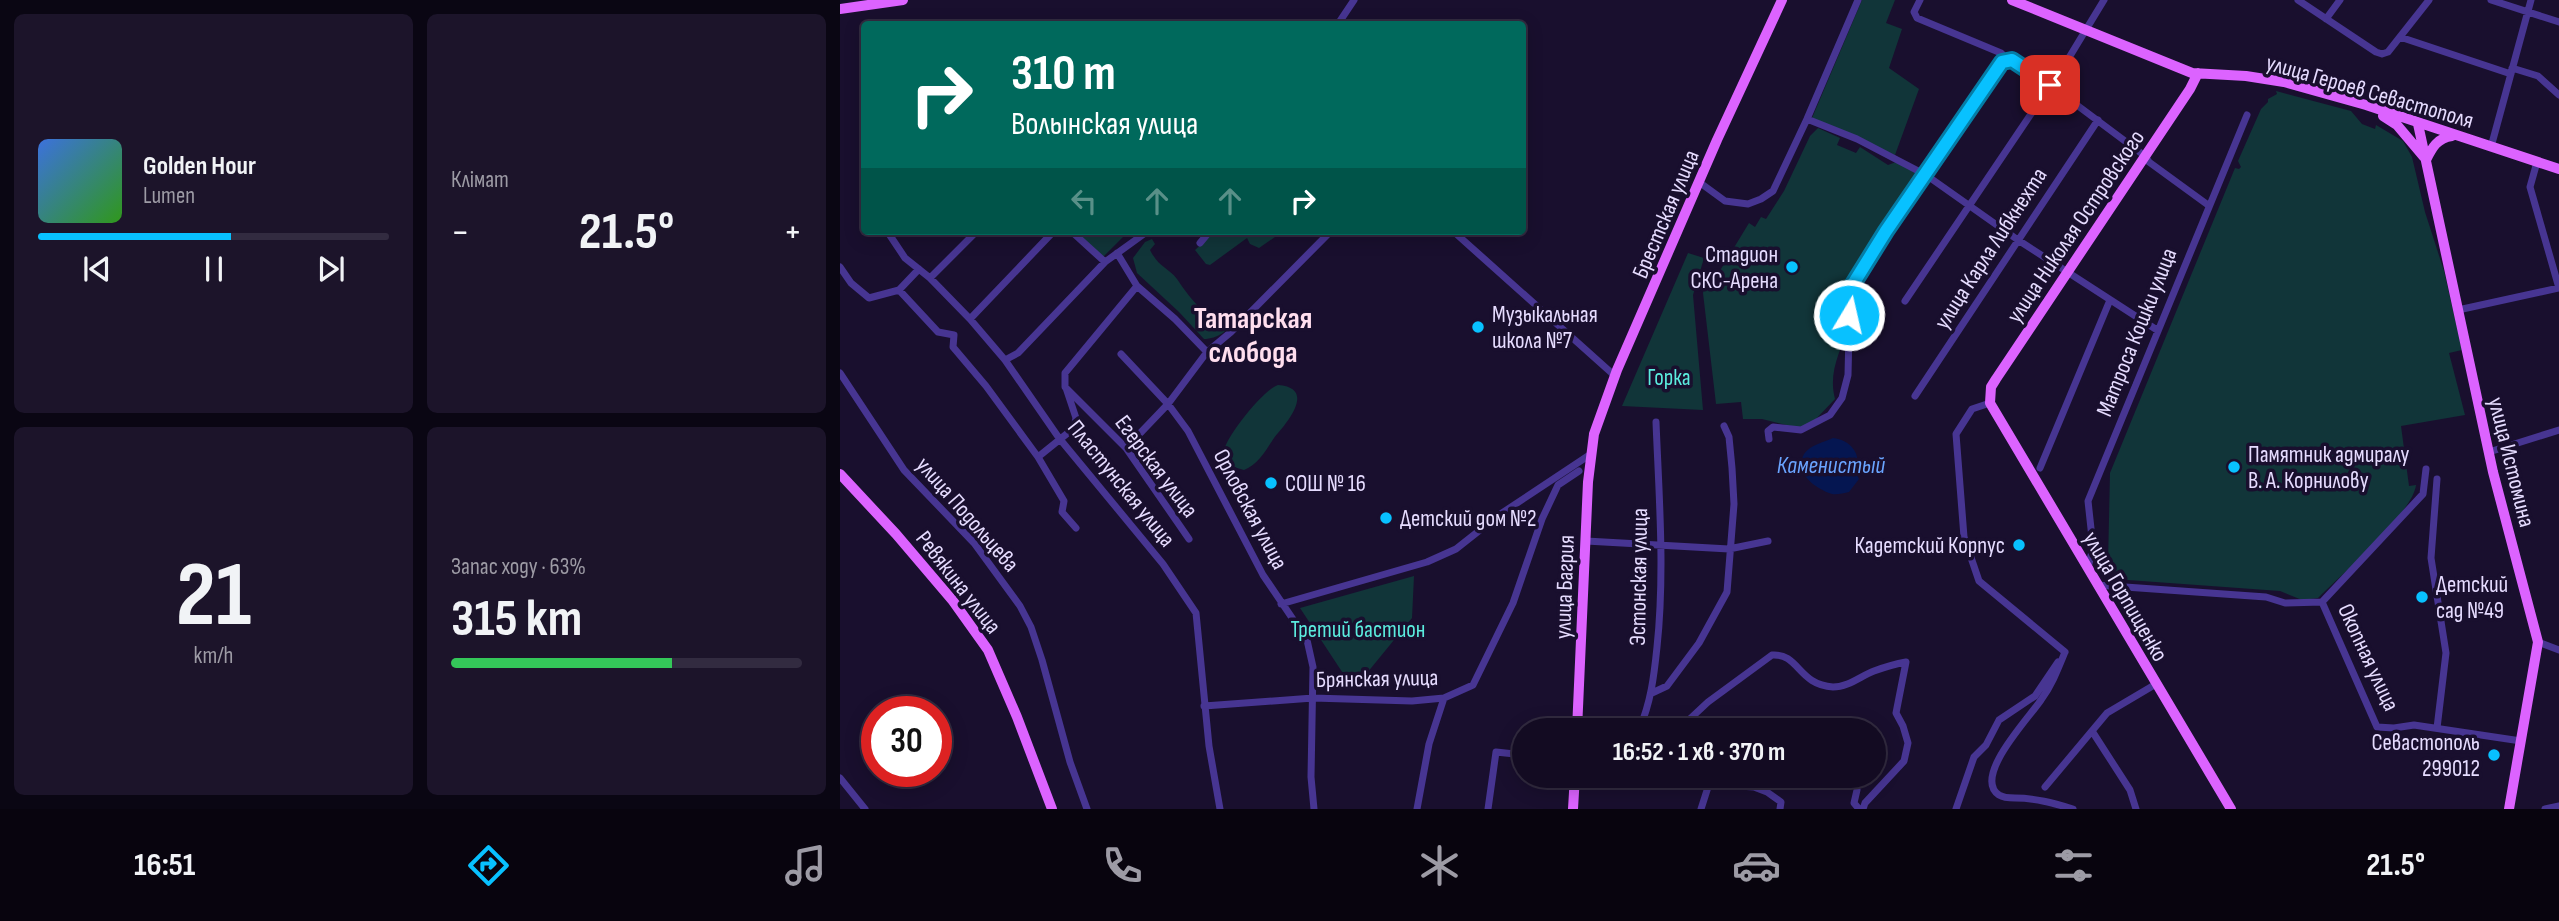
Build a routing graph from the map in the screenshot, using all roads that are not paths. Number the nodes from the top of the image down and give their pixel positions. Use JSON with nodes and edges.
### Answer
{"nodes":[{"id":1,"x":903,"y":0,"type":"edge"},
{"id":2,"x":1354,"y":0,"type":"edge"},
{"id":3,"x":1782,"y":0,"type":"edge"},
{"id":4,"x":1858,"y":0,"type":"edge"},
{"id":5,"x":1920,"y":0,"type":"edge"},
{"id":6,"x":2012,"y":0,"type":"edge"},
{"id":7,"x":2104,"y":0,"type":"edge"},
{"id":8,"x":2298,"y":0,"type":"edge"},
{"id":9,"x":2340,"y":0,"type":"edge"},
{"id":10,"x":2429,"y":0,"type":"edge"},
{"id":11,"x":2491,"y":0,"type":"edge"},
{"id":12,"x":2531,"y":0,"type":"edge"},
{"id":13,"x":840,"y":9,"type":"edge"},
{"id":14,"x":2528,"y":13,"type":"junction"},
{"id":15,"x":2326,"y":19,"type":"junction"},
{"id":16,"x":1340,"y":21,"type":"edge"},
{"id":17,"x":2559,"y":22,"type":"edge"},
{"id":18,"x":2085,"y":29,"type":"junction"},
{"id":19,"x":2400,"y":37,"type":"junction"},
{"id":20,"x":2007,"y":59,"type":"junction"},
{"id":21,"x":2512,"y":71,"type":"junction"},
{"id":22,"x":2198,"y":73,"type":"junction"},
{"id":23,"x":2050,"y":85,"type":"junction"},
{"id":24,"x":2559,"y":95,"type":"edge"},
{"id":25,"x":2366,"y":105,"type":"junction"},
{"id":26,"x":2247,"y":114,"type":"dead end"},
{"id":27,"x":1807,"y":119,"type":"junction"},
{"id":28,"x":2098,"y":120,"type":"junction"},
{"id":29,"x":2418,"y":124,"type":"junction"},
{"id":30,"x":2454,"y":135,"type":"junction"},
{"id":31,"x":2491,"y":147,"type":"junction"},
{"id":32,"x":2145,"y":156,"type":"junction"},
{"id":33,"x":2426,"y":160,"type":"junction"},
{"id":34,"x":2537,"y":162,"type":"junction"},
{"id":35,"x":2559,"y":169,"type":"edge"},
{"id":36,"x":1926,"y":175,"type":"junction"},
{"id":37,"x":1699,"y":182,"type":"junction"},
{"id":38,"x":1969,"y":204,"type":"junction"},
{"id":39,"x":2208,"y":205,"type":"junction"},
{"id":40,"x":889,"y":235,"type":"edge"},
{"id":41,"x":973,"y":235,"type":"edge"},
{"id":42,"x":1050,"y":235,"type":"edge"},
{"id":43,"x":1075,"y":235,"type":"edge"},
{"id":44,"x":1142,"y":235,"type":"edge"},
{"id":45,"x":1207,"y":235,"type":"edge"},
{"id":46,"x":1327,"y":235,"type":"edge"},
{"id":47,"x":1457,"y":235,"type":"edge"},
{"id":48,"x":2018,"y":240,"type":"junction"},
{"id":49,"x":1200,"y":243,"type":"dead end"},
{"id":50,"x":1117,"y":253,"type":"junction"},
{"id":51,"x":1105,"y":262,"type":"junction"},
{"id":52,"x":840,"y":267,"type":"edge"},
{"id":53,"x":919,"y":269,"type":"junction"},
{"id":54,"x":2068,"y":270,"type":"junction"},
{"id":55,"x":930,"y":278,"type":"junction"},
{"id":56,"x":1137,"y":286,"type":"junction"},
{"id":57,"x":2559,"y":288,"type":"edge"},
{"id":58,"x":899,"y":290,"type":"junction"},
{"id":59,"x":2110,"y":300,"type":"junction"},
{"id":60,"x":1905,"y":301,"type":"dead end"},
{"id":61,"x":2458,"y":310,"type":"junction"},
{"id":62,"x":970,"y":319,"type":"junction"},
{"id":63,"x":2157,"y":330,"type":"junction"},
{"id":64,"x":1207,"y":352,"type":"junction"},
{"id":65,"x":1121,"y":354,"type":"dead end"},
{"id":66,"x":1005,"y":360,"type":"junction"},
{"id":67,"x":840,"y":373,"type":"edge"},
{"id":68,"x":1615,"y":376,"type":"junction"},
{"id":69,"x":1065,"y":387,"type":"junction"},
{"id":70,"x":1915,"y":396,"type":"dead end"},
{"id":71,"x":1990,"y":403,"type":"junction"},
{"id":72,"x":1168,"y":404,"type":"junction"},
{"id":73,"x":1656,"y":422,"type":"dead end"},
{"id":74,"x":1724,"y":426,"type":"dead end"},
{"id":75,"x":2559,"y":430,"type":"edge"},
{"id":76,"x":1059,"y":438,"type":"junction"},
{"id":77,"x":1769,"y":439,"type":"dead end"},
{"id":78,"x":1126,"y":448,"type":"junction"},
{"id":79,"x":1591,"y":450,"type":"junction"},
{"id":80,"x":2489,"y":452,"type":"junction"},
{"id":81,"x":1038,"y":457,"type":"junction"},
{"id":82,"x":2040,"y":468,"type":"dead end"},
{"id":83,"x":2426,"y":469,"type":"dead end"},
{"id":84,"x":1579,"y":471,"type":"dead end"},
{"id":85,"x":840,"y":474,"type":"edge"},
{"id":86,"x":2437,"y":479,"type":"dead end"},
{"id":87,"x":1076,"y":528,"type":"dead end"},
{"id":88,"x":1189,"y":539,"type":"dead end"},
{"id":89,"x":1586,"y":541,"type":"junction"},
{"id":90,"x":1768,"y":541,"type":"dead end"},
{"id":91,"x":1660,"y":545,"type":"junction"},
{"id":92,"x":1729,"y":549,"type":"junction"},
{"id":93,"x":2088,"y":569,"type":"junction"},
{"id":94,"x":2097,"y":586,"type":"junction"},
{"id":95,"x":2322,"y":602,"type":"junction"},
{"id":96,"x":1281,"y":604,"type":"junction"},
{"id":97,"x":2538,"y":642,"type":"junction"},
{"id":98,"x":2559,"y":650,"type":"edge"},
{"id":99,"x":2065,"y":652,"type":"junction"},
{"id":100,"x":2156,"y":684,"type":"junction"},
{"id":101,"x":1652,"y":693,"type":"junction"},
{"id":102,"x":1313,"y":698,"type":"junction"},
{"id":103,"x":1444,"y":698,"type":"junction"},
{"id":104,"x":1204,"y":706,"type":"junction"},
{"id":105,"x":1578,"y":718,"type":"edge"},
{"id":106,"x":1644,"y":718,"type":"edge"},
{"id":107,"x":1691,"y":718,"type":"edge"},
{"id":108,"x":2437,"y":728,"type":"junction"},
{"id":109,"x":2092,"y":731,"type":"junction"},
{"id":110,"x":2521,"y":741,"type":"junction"},
{"id":111,"x":1512,"y":754,"type":"edge"},
{"id":112,"x":840,"y":778,"type":"edge"},
{"id":113,"x":1886,"y":780,"type":"edge"},
{"id":114,"x":2045,"y":787,"type":"dead end"},
{"id":115,"x":1574,"y":788,"type":"edge"},
{"id":116,"x":1708,"y":788,"type":"edge"},
{"id":117,"x":1757,"y":788,"type":"edge"},
{"id":118,"x":1879,"y":788,"type":"edge"},
{"id":119,"x":1857,"y":790,"type":"dead end"},
{"id":120,"x":1781,"y":806,"type":"edge"},
{"id":121,"x":2559,"y":806,"type":"edge"},
{"id":122,"x":865,"y":809,"type":"edge"},
{"id":123,"x":1052,"y":809,"type":"edge"},
{"id":124,"x":1087,"y":809,"type":"edge"},
{"id":125,"x":1220,"y":809,"type":"edge"},
{"id":126,"x":1314,"y":809,"type":"edge"},
{"id":127,"x":1417,"y":809,"type":"edge"},
{"id":128,"x":1488,"y":809,"type":"edge"},
{"id":129,"x":1573,"y":809,"type":"edge"},
{"id":130,"x":1701,"y":809,"type":"edge"},
{"id":131,"x":1861,"y":809,"type":"edge"},
{"id":132,"x":1956,"y":809,"type":"edge"},
{"id":133,"x":2073,"y":809,"type":"edge"},
{"id":134,"x":2136,"y":809,"type":"edge"},
{"id":135,"x":2231,"y":809,"type":"edge"},
{"id":136,"x":2509,"y":809,"type":"edge"},
{"id":137,"x":2545,"y":809,"type":"edge"}],
"edges":[{"from":1,"to":13,"type":"main road"},
{"from":2,"to":16,"type":"street"},
{"from":3,"to":37,"type":"main road","name":"Брестская улица"},
{"from":4,"to":27,"type":"street"},
{"from":5,"to":20,"type":"street"},
{"from":6,"to":18,"type":"main road","name":"улица Героев Севастополя"},
{"from":7,"to":18,"type":"street"},
{"from":8,"to":15,"type":"street"},
{"from":9,"to":15,"type":"street"},
{"from":10,"to":19,"type":"street"},
{"from":11,"to":14,"type":"street"},
{"from":12,"to":14,"type":"street"},
{"from":14,"to":17,"type":"street"},
{"from":14,"to":21,"type":"street"},
{"from":15,"to":19,"type":"street"},
{"from":18,"to":22,"type":"main road","name":"улица Героев Севастополя"},
{"from":18,"to":23,"type":"street"},
{"from":19,"to":21,"type":"street"},
{"from":20,"to":23,"type":"street"},
{"from":20,"to":36,"type":"street"},
{"from":21,"to":24,"type":"street"},
{"from":21,"to":31,"type":"street"},
{"from":22,"to":25,"type":"main road","name":"улица Героев Севастополя"},
{"from":22,"to":32,"type":"main road","name":"улица Николая Островского"},
{"from":23,"to":28,"type":"street"},
{"from":23,"to":38,"type":"street"},
{"from":25,"to":29,"type":"main road","name":"улица Героев Севастополя"},
{"from":25,"to":33,"type":"main road"},
{"from":26,"to":39,"type":"street","name":"Матроса Кошки улица"},
{"from":27,"to":36,"type":"street"},
{"from":27,"to":37,"type":"street"},
{"from":28,"to":32,"type":"street"},
{"from":28,"to":48,"type":"street","name":"улица Карла Либкнехта"},
{"from":29,"to":30,"type":"main road","name":"улица Героев Севастополя"},
{"from":29,"to":33,"type":"main road","name":"улица Истомина"},
{"from":30,"to":31,"type":"main road","name":"улица Героев Севастополя"},
{"from":30,"to":33,"type":"main road"},
{"from":31,"to":34,"type":"main road","name":"улица Героев Севастополя"},
{"from":32,"to":39,"type":"street"},
{"from":32,"to":54,"type":"main road","name":"улица Николая Островского"},
{"from":33,"to":61,"type":"main road","name":"улица Истомина"},
{"from":34,"to":35,"type":"main road","name":"улица Героев Севастополя"},
{"from":34,"to":57,"type":"street"},
{"from":36,"to":38,"type":"street"},
{"from":36,"to":77,"type":"street"},
{"from":37,"to":68,"type":"main road","name":"Брестская улица"},
{"from":38,"to":48,"type":"street"},
{"from":38,"to":60,"type":"street"},
{"from":39,"to":63,"type":"street","name":"Матроса Кошки улица"},
{"from":40,"to":53,"type":"street","name":"Пластунская улица"},
{"from":41,"to":55,"type":"street"},
{"from":42,"to":62,"type":"street"},
{"from":43,"to":51,"type":"street"},
{"from":44,"to":50,"type":"street"},
{"from":45,"to":49,"type":"street"},
{"from":46,"to":64,"type":"street"},
{"from":47,"to":68,"type":"street"},
{"from":48,"to":54,"type":"street"},
{"from":48,"to":70,"type":"street","name":"улица Карла Либкнехта"},
{"from":50,"to":51,"type":"street"},
{"from":50,"to":56,"type":"street"},
{"from":51,"to":66,"type":"street"},
{"from":52,"to":58,"type":"street"},
{"from":53,"to":55,"type":"street","name":"Пластунская улица"},
{"from":53,"to":58,"type":"street"},
{"from":54,"to":59,"type":"street"},
{"from":54,"to":71,"type":"main road","name":"улица Николая Островского"},
{"from":55,"to":62,"type":"street","name":"Пластунская улица"},
{"from":56,"to":64,"type":"street"},
{"from":56,"to":69,"type":"street"},
{"from":57,"to":61,"type":"street"},
{"from":58,"to":81,"type":"street"},
{"from":59,"to":63,"type":"street"},
{"from":59,"to":82,"type":"street"},
{"from":61,"to":80,"type":"main road","name":"улица Истомина"},
{"from":62,"to":66,"type":"street","name":"Пластунская улица"},
{"from":63,"to":93,"type":"street","name":"Матроса Кошки улица"},
{"from":64,"to":72,"type":"street"},
{"from":65,"to":72,"type":"street","name":"Орловская улица"},
{"from":66,"to":76,"type":"street","name":"Пластунская улица"},
{"from":67,"to":124,"type":"street","name":"улица Подольцева"},
{"from":68,"to":79,"type":"main road","name":"Брестская улица"},
{"from":69,"to":76,"type":"street"},
{"from":69,"to":78,"type":"street","name":"Егерская улица"},
{"from":71,"to":93,"type":"main road","name":"улица Горпищенко"},
{"from":71,"to":99,"type":"street"},
{"from":72,"to":78,"type":"street"},
{"from":72,"to":96,"type":"street","name":"Орловская улица"},
{"from":73,"to":91,"type":"street","name":"Эстонская улица"},
{"from":74,"to":92,"type":"street"},
{"from":75,"to":80,"type":"street"},
{"from":76,"to":81,"type":"street"},
{"from":76,"to":104,"type":"street","name":"Пластунская улица"},
{"from":78,"to":88,"type":"street","name":"Егерская улица"},
{"from":79,"to":89,"type":"main road","name":"улица Багрия"},
{"from":79,"to":96,"type":"street"},
{"from":80,"to":97,"type":"main road","name":"улица Истомина"},
{"from":81,"to":87,"type":"street"},
{"from":83,"to":95,"type":"street"},
{"from":84,"to":103,"type":"street","name":"Брянская улица"},
{"from":85,"to":123,"type":"main road","name":"Ревякина улица"},
{"from":86,"to":108,"type":"street"},
{"from":89,"to":91,"type":"street"},
{"from":89,"to":105,"type":"main road","name":"улица Багрия"},
{"from":90,"to":92,"type":"street"},
{"from":91,"to":92,"type":"street"},
{"from":91,"to":101,"type":"street","name":"Эстонская улица"},
{"from":92,"to":101,"type":"street"},
{"from":93,"to":94,"type":"main road","name":"улица Горпищенко"},
{"from":94,"to":95,"type":"street","name":"Окопная улица"},
{"from":94,"to":100,"type":"main road","name":"улица Горпищенко"},
{"from":95,"to":108,"type":"street","name":"Окопная улица"},
{"from":96,"to":102,"type":"street","name":"Орловская улица"},
{"from":97,"to":98,"type":"street"},
{"from":97,"to":110,"type":"main road","name":"улица Истомина"},
{"from":99,"to":132,"type":"street"},
{"from":99,"to":133,"type":"street"},
{"from":100,"to":109,"type":"street"},
{"from":100,"to":135,"type":"main road","name":"улица Горпищенко"},
{"from":101,"to":106,"type":"street","name":"Эстонская улица"},
{"from":102,"to":103,"type":"street","name":"Брянская улица"},
{"from":102,"to":104,"type":"street","name":"Брянская улица"},
{"from":102,"to":126,"type":"street","name":"Орловская улица"},
{"from":103,"to":127,"type":"street"},
{"from":104,"to":125,"type":"street","name":"Пластунская улица"},
{"from":107,"to":113,"type":"street"},
{"from":108,"to":110,"type":"street","name":"Окопная улица"},
{"from":109,"to":114,"type":"street"},
{"from":109,"to":134,"type":"street"},
{"from":110,"to":136,"type":"main road","name":"улица Истомина"},
{"from":111,"to":128,"type":"street"},
{"from":112,"to":122,"type":"street"},
{"from":115,"to":129,"type":"main road"},
{"from":116,"to":130,"type":"street"},
{"from":117,"to":120,"type":"street"},
{"from":118,"to":131,"type":"street"},
{"from":119,"to":131,"type":"street"},
{"from":121,"to":137,"type":"street"}]}
